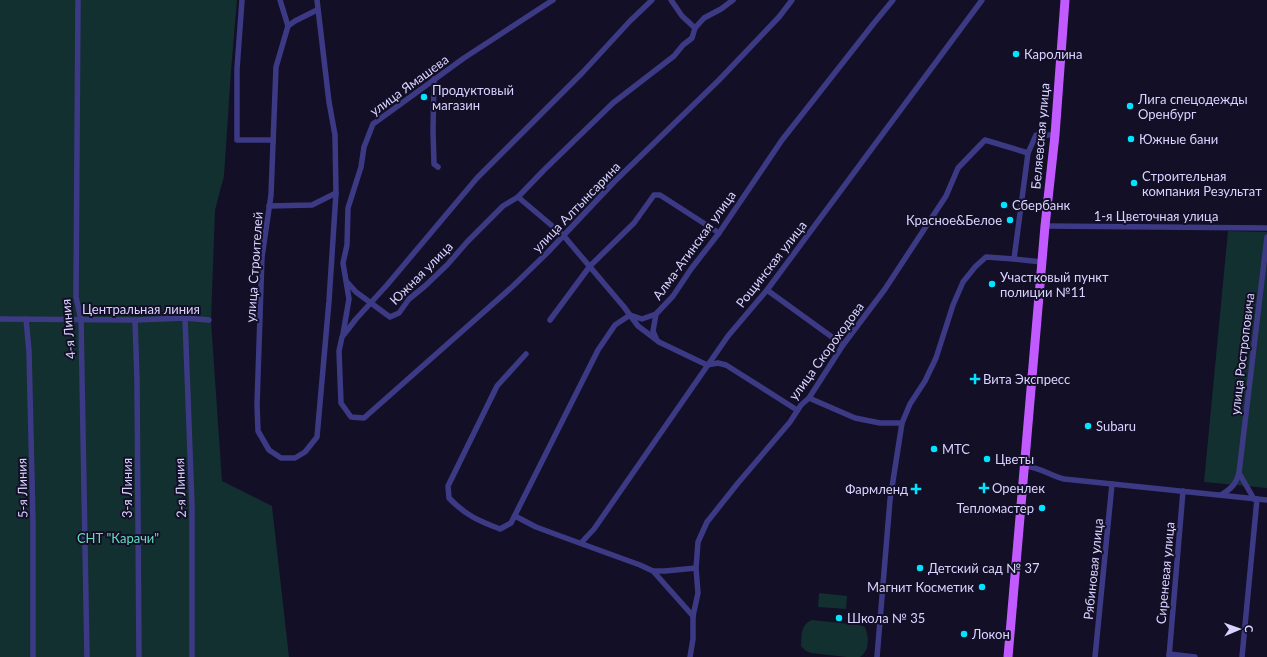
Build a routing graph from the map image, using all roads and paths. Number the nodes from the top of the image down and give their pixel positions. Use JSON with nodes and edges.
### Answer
{"nodes":[{"id":1,"x":78,"y":0,"type":"edge"},
{"id":2,"x":242,"y":0,"type":"edge"},
{"id":3,"x":280,"y":0,"type":"edge"},
{"id":4,"x":317,"y":0,"type":"edge"},
{"id":5,"x":553,"y":0,"type":"edge"},
{"id":6,"x":652,"y":0,"type":"edge"},
{"id":7,"x":671,"y":0,"type":"edge"},
{"id":8,"x":733,"y":0,"type":"edge"},
{"id":9,"x":792,"y":0,"type":"edge"},
{"id":10,"x":893,"y":0,"type":"edge"},
{"id":11,"x":982,"y":0,"type":"edge"},
{"id":12,"x":1065,"y":0,"type":"edge"},
{"id":13,"x":317,"y":10,"type":"junction"},
{"id":14,"x":288,"y":26,"type":"junction"},
{"id":15,"x":695,"y":28,"type":"junction"},
{"id":16,"x":434,"y":79,"type":"junction"},
{"id":17,"x":1055,"y":135,"type":"junction"},
{"id":18,"x":273,"y":140,"type":"junction"},
{"id":19,"x":1028,"y":153,"type":"junction"},
{"id":20,"x":438,"y":167,"type":"dead end"},
{"id":21,"x":336,"y":193,"type":"junction"},
{"id":22,"x":518,"y":197,"type":"junction"},
{"id":23,"x":269,"y":206,"type":"junction"},
{"id":24,"x":1045,"y":226,"type":"junction"},
{"id":25,"x":1267,"y":228,"type":"edge"},
{"id":26,"x":719,"y":233,"type":"junction"},
{"id":27,"x":563,"y":235,"type":"junction"},
{"id":28,"x":1267,"y":237,"type":"edge"},
{"id":29,"x":1014,"y":259,"type":"junction"},
{"id":30,"x":1042,"y":262,"type":"junction"},
{"id":31,"x":590,"y":266,"type":"junction"},
{"id":32,"x":347,"y":282,"type":"junction"},
{"id":33,"x":766,"y":290,"type":"junction"},
{"id":34,"x":371,"y":303,"type":"junction"},
{"id":35,"x":656,"y":314,"type":"junction"},
{"id":36,"x":630,"y":315,"type":"junction"},
{"id":37,"x":185,"y":318,"type":"junction"},
{"id":38,"x":0,"y":319,"type":"edge"},
{"id":39,"x":26,"y":319,"type":"junction"},
{"id":40,"x":81,"y":320,"type":"junction"},
{"id":41,"x":135,"y":320,"type":"junction"},
{"id":42,"x":209,"y":320,"type":"dead end"},
{"id":43,"x":550,"y":320,"type":"dead end"},
{"id":44,"x":342,"y":337,"type":"junction"},
{"id":45,"x":659,"y":342,"type":"junction"},
{"id":46,"x":843,"y":345,"type":"junction"},
{"id":47,"x":526,"y":354,"type":"dead end"},
{"id":48,"x":707,"y":365,"type":"junction"},
{"id":49,"x":809,"y":398,"type":"junction"},
{"id":50,"x":797,"y":410,"type":"junction"},
{"id":51,"x":364,"y":418,"type":"joint"},
{"id":52,"x":902,"y":424,"type":"junction"},
{"id":53,"x":1025,"y":466,"type":"junction"},
{"id":54,"x":1239,"y":473,"type":"junction"},
{"id":55,"x":1112,"y":484,"type":"junction"},
{"id":56,"x":1183,"y":491,"type":"junction"},
{"id":57,"x":1221,"y":495,"type":"junction"},
{"id":58,"x":1256,"y":499,"type":"junction"},
{"id":59,"x":1267,"y":500,"type":"edge"},
{"id":60,"x":515,"y":516,"type":"junction"},
{"id":61,"x":581,"y":543,"type":"junction"},
{"id":62,"x":696,"y":568,"type":"junction"},
{"id":63,"x":653,"y":572,"type":"junction"},
{"id":64,"x":693,"y":616,"type":"junction"},
{"id":65,"x":1169,"y":655,"type":"edge"},
{"id":66,"x":33,"y":657,"type":"edge"},
{"id":67,"x":87,"y":657,"type":"edge"},
{"id":68,"x":139,"y":657,"type":"edge"},
{"id":69,"x":192,"y":657,"type":"edge"},
{"id":70,"x":690,"y":657,"type":"edge"},
{"id":71,"x":877,"y":657,"type":"edge"},
{"id":72,"x":1008,"y":657,"type":"edge"},
{"id":73,"x":1095,"y":657,"type":"edge"},
{"id":74,"x":1195,"y":657,"type":"edge"},
{"id":75,"x":1242,"y":657,"type":"edge"}],
"edges":[{"from":1,"to":40,"type":"street","name":"4-я Линия"},
{"from":2,"to":18,"type":"street"},
{"from":3,"to":14,"type":"street"},
{"from":4,"to":13,"type":"street"},
{"from":5,"to":16,"type":"street","name":"улица Ямашева"},
{"from":6,"to":34,"type":"street","name":"Южная улица"},
{"from":7,"to":15,"type":"street"},
{"from":8,"to":15,"type":"street","name":"Южная улица"},
{"from":9,"to":27,"type":"street","name":"улица Алтынсарина"},
{"from":10,"to":26,"type":"street","name":"Алма-Атинская улица"},
{"from":11,"to":33,"type":"street","name":"Рощинская улица"},
{"from":12,"to":17,"type":"main road","name":"Беляевская улица"},
{"from":13,"to":14,"type":"street"},
{"from":13,"to":21,"type":"street"},
{"from":14,"to":18,"type":"street","name":"улица Строителей"},
{"from":15,"to":22,"type":"street","name":"Южная улица"},
{"from":16,"to":20,"type":"street"},
{"from":16,"to":32,"type":"street","name":"улица Ямашева"},
{"from":17,"to":19,"type":"street"},
{"from":17,"to":24,"type":"main road","name":"Беляевская улица"},
{"from":18,"to":23,"type":"street","name":"улица Строителей"},
{"from":19,"to":29,"type":"street"},
{"from":19,"to":46,"type":"street","name":"улица Скороходова"},
{"from":21,"to":23,"type":"street"},
{"from":21,"to":23,"type":"street","name":"улица Строителей"},
{"from":22,"to":27,"type":"street"},
{"from":22,"to":34,"type":"street","name":"Южная улица"},
{"from":24,"to":25,"type":"street","name":"1-я Цветочная улица"},
{"from":24,"to":30,"type":"main road","name":"Беляевская улица"},
{"from":26,"to":31,"type":"street"},
{"from":26,"to":35,"type":"street","name":"Алма-Атинская улица"},
{"from":27,"to":31,"type":"street"},
{"from":27,"to":51,"type":"street","name":"улица Алтынсарина"},
{"from":28,"to":54,"type":"street","name":"улица Ростроповича"},
{"from":29,"to":30,"type":"street"},
{"from":29,"to":52,"type":"street"},
{"from":30,"to":53,"type":"main road","name":"Беляевская улица"},
{"from":31,"to":36,"type":"street"},
{"from":31,"to":43,"type":"street"},
{"from":32,"to":34,"type":"street"},
{"from":32,"to":44,"type":"street","name":"улица Ямашева"},
{"from":33,"to":46,"type":"street"},
{"from":33,"to":48,"type":"street","name":"Рощинская улица"},
{"from":34,"to":44,"type":"street"},
{"from":35,"to":36,"type":"street","name":"Алма-Атинская улица"},
{"from":35,"to":45,"type":"street"},
{"from":36,"to":45,"type":"street"},
{"from":36,"to":60,"type":"street"},
{"from":37,"to":41,"type":"street","name":"Центральная линия"},
{"from":37,"to":42,"type":"street","name":"Центральная линия"},
{"from":37,"to":69,"type":"street","name":"2-я Линия"},
{"from":38,"to":39,"type":"street","name":"Центральная линия"},
{"from":39,"to":40,"type":"street","name":"Центральная линия"},
{"from":39,"to":66,"type":"street","name":"5-я Линия"},
{"from":40,"to":41,"type":"street","name":"Центральная линия"},
{"from":40,"to":67,"type":"street","name":"4-я Линия"},
{"from":41,"to":68,"type":"street","name":"3-я Линия"},
{"from":44,"to":51,"type":"street","name":"улица Ямашева"},
{"from":45,"to":48,"type":"street"},
{"from":46,"to":49,"type":"street","name":"улица Скороходова"},
{"from":47,"to":60,"type":"street"},
{"from":48,"to":50,"type":"street"},
{"from":48,"to":61,"type":"street","name":"Рощинская улица"},
{"from":49,"to":50,"type":"street","name":"улица Скороходова"},
{"from":49,"to":52,"type":"street"},
{"from":50,"to":62,"type":"street","name":"улица Скороходова"},
{"from":52,"to":71,"type":"street"},
{"from":53,"to":55,"type":"street"},
{"from":53,"to":72,"type":"main road","name":"Беляевская улица"},
{"from":54,"to":57,"type":"street"},
{"from":54,"to":58,"type":"street"},
{"from":55,"to":56,"type":"street"},
{"from":55,"to":73,"type":"street","name":"Рябиновая улица"},
{"from":56,"to":57,"type":"street"},
{"from":56,"to":65,"type":"street","name":"Сиреневая улица"},
{"from":57,"to":58,"type":"street"},
{"from":58,"to":59,"type":"street"},
{"from":58,"to":75,"type":"street"},
{"from":60,"to":61,"type":"street"},
{"from":61,"to":63,"type":"street"},
{"from":62,"to":63,"type":"street"},
{"from":62,"to":64,"type":"street","name":"улица Скороходова"},
{"from":63,"to":64,"type":"street"},
{"from":64,"to":70,"type":"street","name":"улица Скороходова"},
{"from":65,"to":74,"type":"street"}]}
